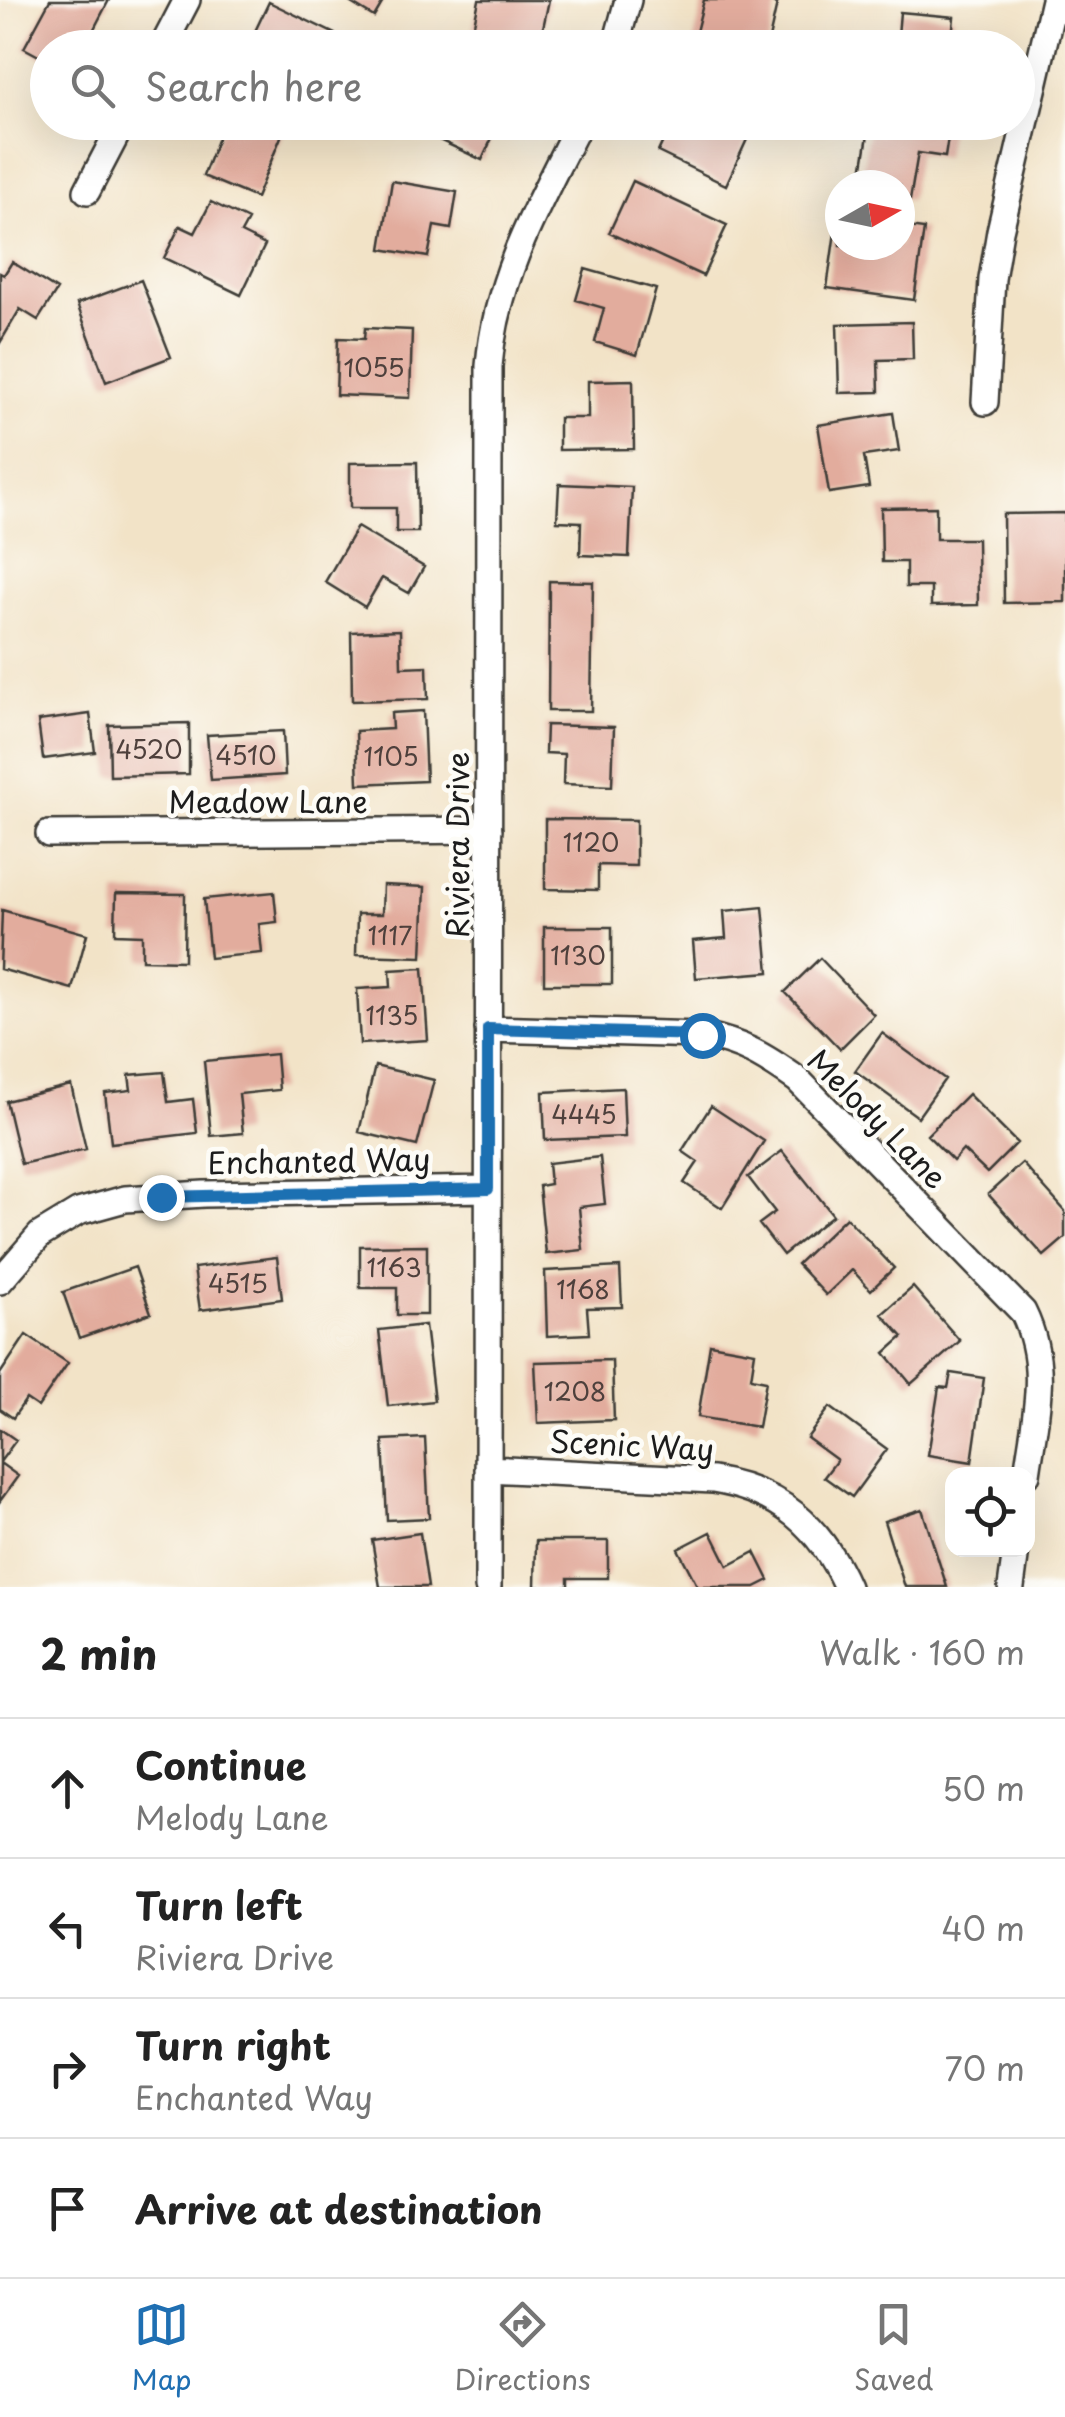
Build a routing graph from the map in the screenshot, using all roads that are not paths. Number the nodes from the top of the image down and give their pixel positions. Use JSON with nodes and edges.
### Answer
{"nodes":[{"id":1,"x":187,"y":0,"type":"edge"},
{"id":2,"x":628,"y":0,"type":"edge"},
{"id":3,"x":1054,"y":0,"type":"edge"},
{"id":4,"x":171,"y":30,"type":"edge"},
{"id":5,"x":620,"y":30,"type":"edge"},
{"id":6,"x":1035,"y":85,"type":"edge"},
{"id":7,"x":113,"y":140,"type":"edge"},
{"id":8,"x":571,"y":140,"type":"edge"},
{"id":9,"x":1023,"y":140,"type":"edge"},
{"id":10,"x":87,"y":191,"type":"dead end"},
{"id":11,"x":986,"y":402,"type":"dead end"},
{"id":12,"x":488,"y":830,"type":"junction"},
{"id":13,"x":49,"y":834,"type":"dead end"},
{"id":14,"x":488,"y":1029,"type":"junction"},
{"id":15,"x":488,"y":1189,"type":"junction"},
{"id":16,"x":0,"y":1280,"type":"edge"},
{"id":17,"x":1027,"y":1467,"type":"edge"},
{"id":18,"x":488,"y":1469,"type":"junction"},
{"id":19,"x":1015,"y":1557,"type":"edge"},
{"id":20,"x":488,"y":1587,"type":"edge"},
{"id":21,"x":847,"y":1587,"type":"edge"},
{"id":22,"x":1011,"y":1587,"type":"edge"}],
"edges":[{"from":1,"to":4,"type":"street"},
{"from":2,"to":5,"type":"street"},
{"from":3,"to":6,"type":"street"},
{"from":7,"to":10,"type":"street"},
{"from":8,"to":12,"type":"street","name":"Riviera Drive"},
{"from":9,"to":11,"type":"street"},
{"from":12,"to":13,"type":"street","name":"Meadow Lane"},
{"from":12,"to":14,"type":"street","name":"Riviera Drive"},
{"from":14,"to":15,"type":"street","name":"Riviera Drive"},
{"from":14,"to":17,"type":"street","name":"Melody Lane"},
{"from":15,"to":16,"type":"street","name":"Enchanted Way"},
{"from":15,"to":18,"type":"street","name":"Riviera Drive"},
{"from":18,"to":20,"type":"street","name":"Riviera Drive"},
{"from":18,"to":21,"type":"street","name":"Scenic Way"},
{"from":19,"to":22,"type":"street"}]}
